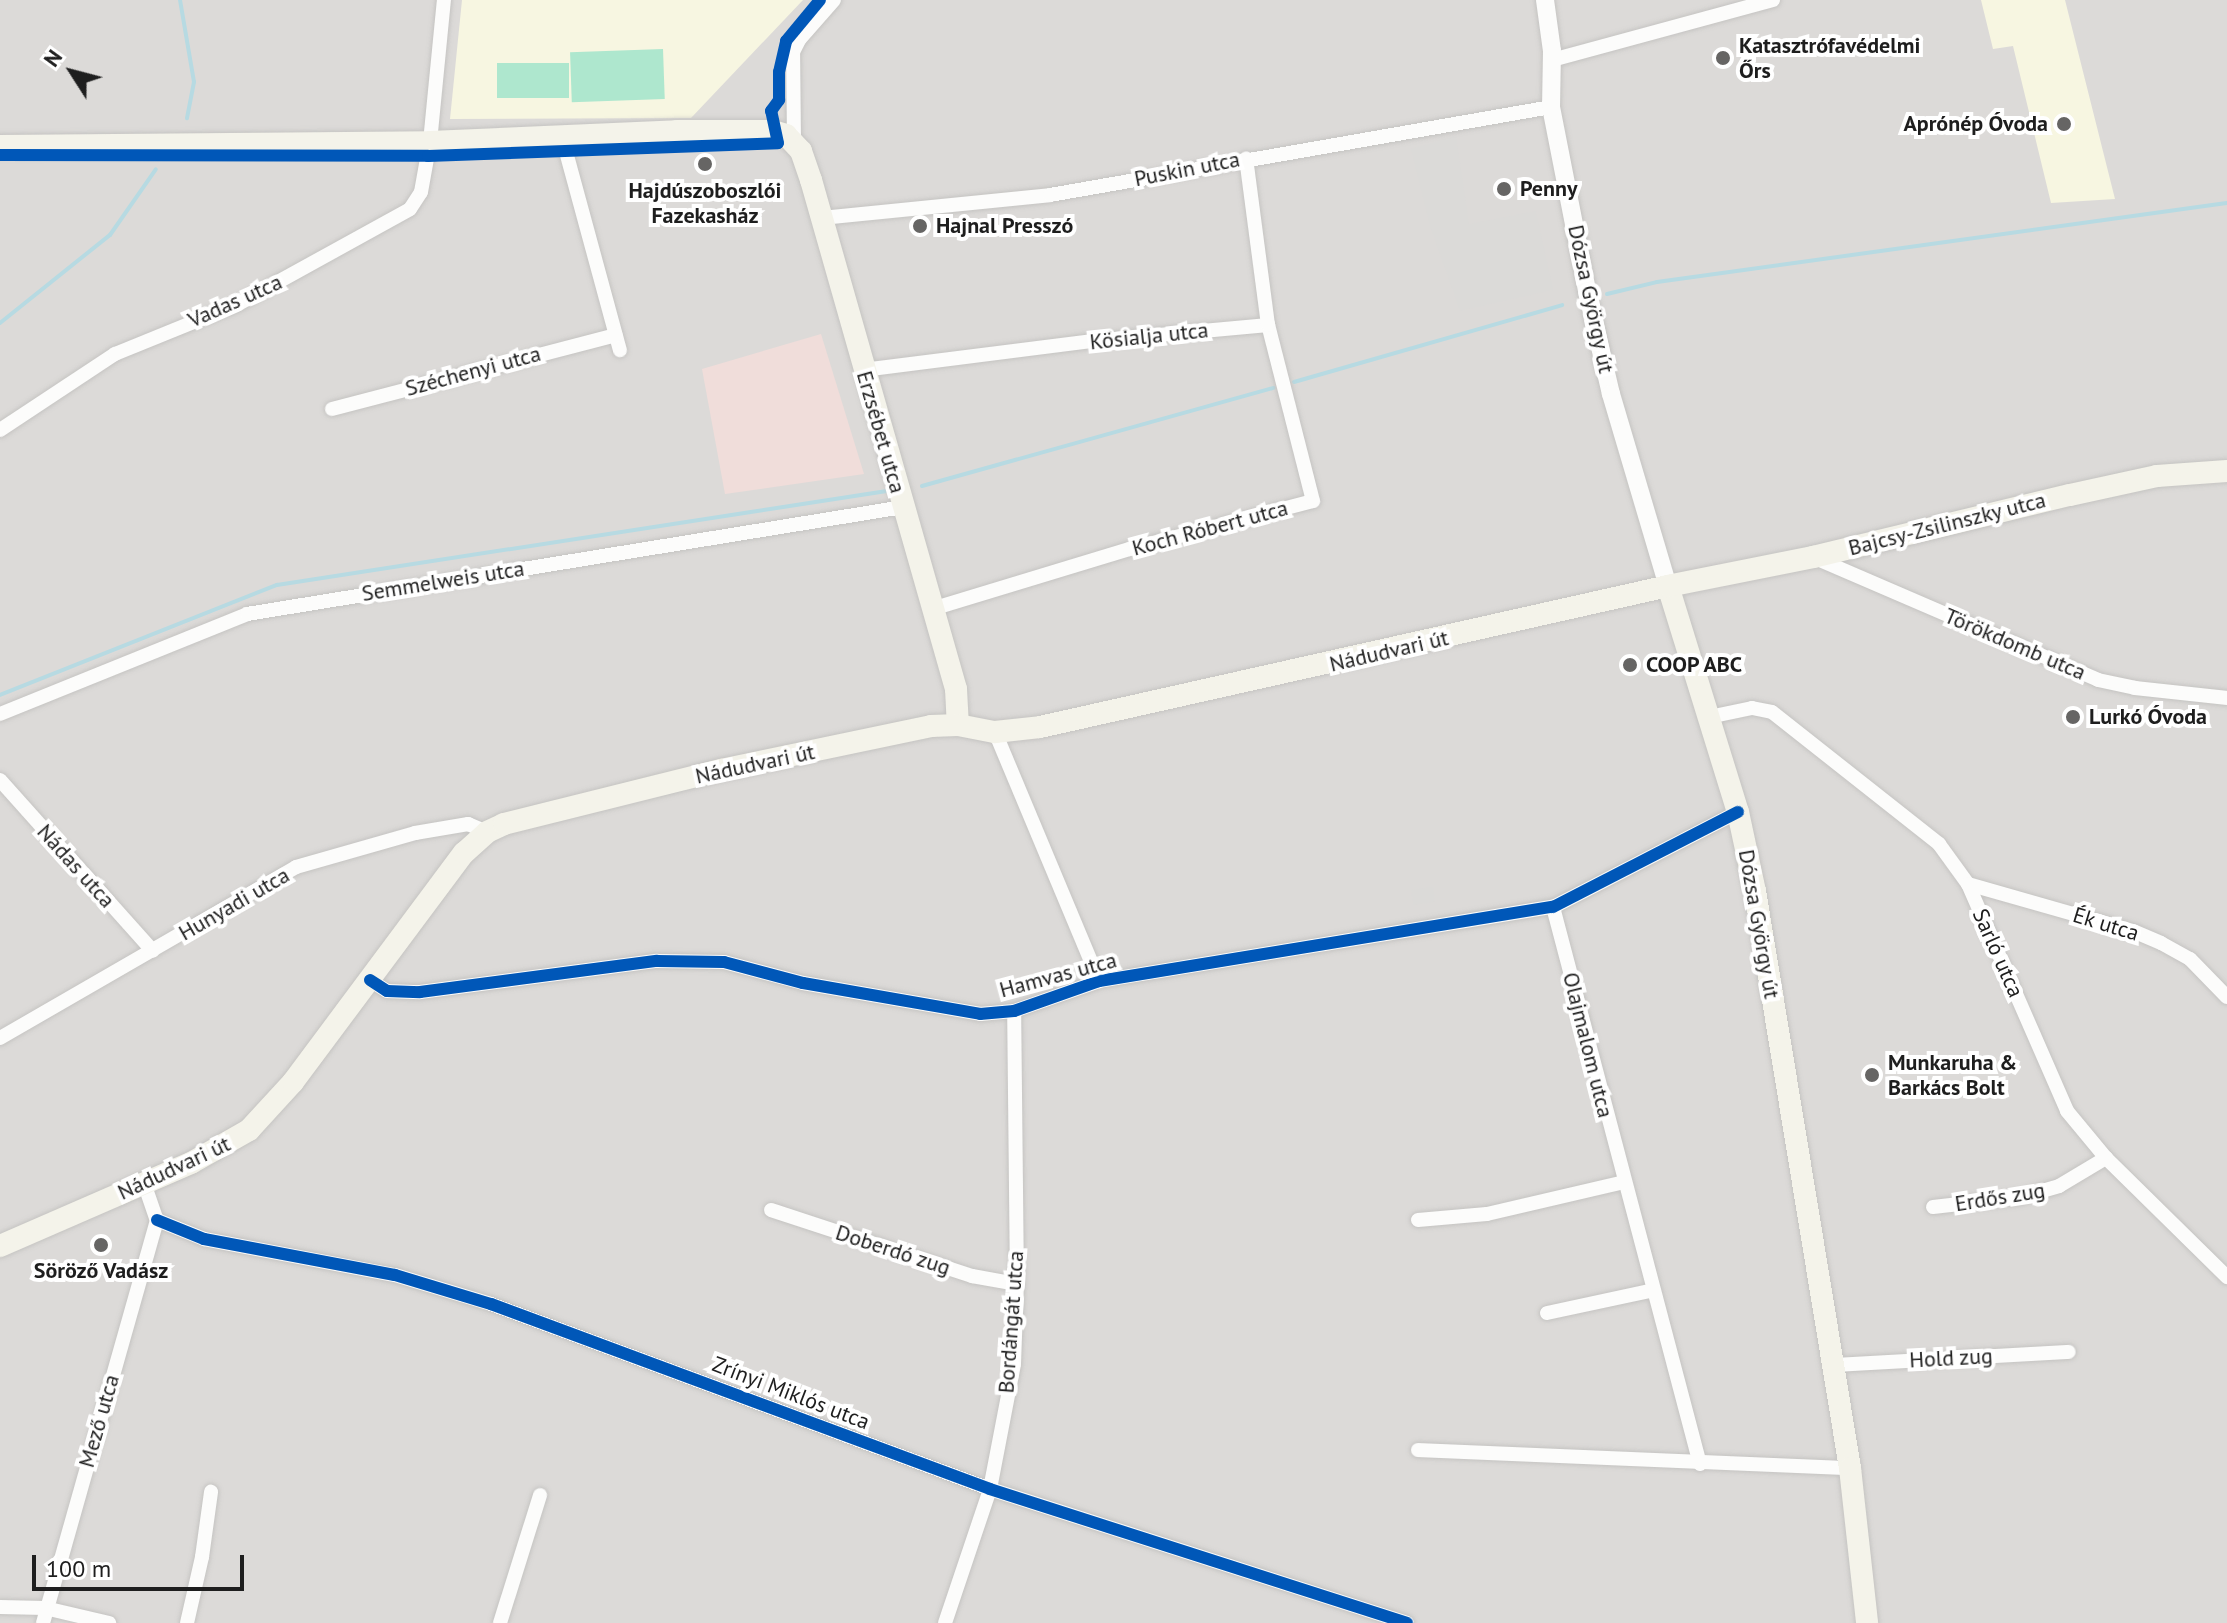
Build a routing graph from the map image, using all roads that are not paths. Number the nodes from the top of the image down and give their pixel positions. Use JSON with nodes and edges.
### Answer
{"nodes":[{"id":1,"x":444,"y":0,"type":"edge"},
{"id":2,"x":834,"y":0,"type":"edge"},
{"id":3,"x":1545,"y":0,"type":"edge"},
{"id":4,"x":1773,"y":0,"type":"edge"},
{"id":5,"x":1552,"y":56,"type":"junction"},
{"id":6,"x":1551,"y":107,"type":"junction"},
{"id":7,"x":562,"y":137,"type":"junction"},
{"id":8,"x":794,"y":141,"type":"junction"},
{"id":9,"x":430,"y":142,"type":"junction"},
{"id":10,"x":0,"y":146,"type":"edge"},
{"id":11,"x":1246,"y":158,"type":"junction"},
{"id":12,"x":821,"y":218,"type":"junction"},
{"id":13,"x":1268,"y":325,"type":"junction"},
{"id":14,"x":616,"y":335,"type":"junction"},
{"id":15,"x":620,"y":350,"type":"dead end"},
{"id":16,"x":863,"y":370,"type":"junction"},
{"id":17,"x":332,"y":409,"type":"dead end"},
{"id":18,"x":0,"y":430,"type":"edge"},
{"id":19,"x":2227,"y":471,"type":"edge"},
{"id":20,"x":903,"y":507,"type":"junction"},
{"id":21,"x":1813,"y":557,"type":"junction"},
{"id":22,"x":1668,"y":586,"type":"junction"},
{"id":23,"x":932,"y":609,"type":"junction"},
{"id":24,"x":2227,"y":698,"type":"edge"},
{"id":25,"x":0,"y":714,"type":"edge"},
{"id":26,"x":1709,"y":717,"type":"junction"},
{"id":27,"x":958,"y":725,"type":"junction"},
{"id":28,"x":995,"y":732,"type":"junction"},
{"id":29,"x":0,"y":780,"type":"edge"},
{"id":30,"x":1738,"y":812,"type":"junction"},
{"id":31,"x":487,"y":832,"type":"junction"},
{"id":32,"x":1968,"y":884,"type":"junction"},
{"id":33,"x":1553,"y":907,"type":"junction"},
{"id":34,"x":153,"y":951,"type":"junction"},
{"id":35,"x":370,"y":980,"type":"junction"},
{"id":36,"x":1099,"y":981,"type":"junction"},
{"id":37,"x":2227,"y":997,"type":"edge"},
{"id":38,"x":1014,"y":1011,"type":"junction"},
{"id":39,"x":0,"y":1038,"type":"edge"},
{"id":40,"x":2106,"y":1158,"type":"junction"},
{"id":41,"x":1624,"y":1182,"type":"junction"},
{"id":42,"x":144,"y":1183,"type":"junction"},
{"id":43,"x":1933,"y":1207,"type":"dead end"},
{"id":44,"x":771,"y":1210,"type":"dead end"},
{"id":45,"x":157,"y":1220,"type":"junction"},
{"id":46,"x":1418,"y":1220,"type":"dead end"},
{"id":47,"x":0,"y":1246,"type":"edge"},
{"id":48,"x":2227,"y":1277,"type":"edge"},
{"id":49,"x":1017,"y":1284,"type":"junction"},
{"id":50,"x":1654,"y":1290,"type":"junction"},
{"id":51,"x":1547,"y":1313,"type":"dead end"},
{"id":52,"x":2069,"y":1352,"type":"dead end"},
{"id":53,"x":1833,"y":1365,"type":"junction"},
{"id":54,"x":1418,"y":1450,"type":"dead end"},
{"id":55,"x":1700,"y":1464,"type":"junction"},
{"id":56,"x":1850,"y":1468,"type":"junction"},
{"id":57,"x":990,"y":1489,"type":"junction"},
{"id":58,"x":211,"y":1492,"type":"dead end"},
{"id":59,"x":540,"y":1495,"type":"dead end"},
{"id":60,"x":0,"y":1607,"type":"edge"},
{"id":61,"x":44,"y":1616,"type":"edge"},
{"id":62,"x":109,"y":1623,"type":"edge"},
{"id":63,"x":187,"y":1623,"type":"edge"},
{"id":64,"x":500,"y":1623,"type":"edge"},
{"id":65,"x":945,"y":1623,"type":"edge"},
{"id":66,"x":1407,"y":1623,"type":"edge"},
{"id":67,"x":1867,"y":1623,"type":"edge"}],
"edges":[{"from":1,"to":9,"type":"street","name":"Vadas utca"},
{"from":2,"to":8,"type":"street"},
{"from":3,"to":5,"type":"street","name":"Dózsa György út"},
{"from":4,"to":5,"type":"street"},
{"from":5,"to":6,"type":"street","name":"Dózsa György út"},
{"from":6,"to":11,"type":"street","name":"Puskin utca"},
{"from":6,"to":22,"type":"street","name":"Dózsa György út"},
{"from":7,"to":8,"type":"main road"},
{"from":7,"to":9,"type":"main road"},
{"from":7,"to":14,"type":"street"},
{"from":8,"to":12,"type":"main road","name":"Erzsébet utca"},
{"from":9,"to":10,"type":"main road"},
{"from":9,"to":18,"type":"street","name":"Vadas utca"},
{"from":11,"to":12,"type":"street","name":"Puskin utca"},
{"from":11,"to":13,"type":"street"},
{"from":12,"to":16,"type":"main road","name":"Erzsébet utca"},
{"from":13,"to":16,"type":"street","name":"Kösialja utca"},
{"from":13,"to":23,"type":"street","name":"Koch Róbert utca"},
{"from":14,"to":15,"type":"street"},
{"from":14,"to":17,"type":"street","name":"Széchenyi utca"},
{"from":16,"to":20,"type":"main road","name":"Erzsébet utca"},
{"from":19,"to":21,"type":"main road","name":"Bajcsy-Zsilinszky utca"},
{"from":20,"to":23,"type":"main road","name":"Erzsébet utca"},
{"from":20,"to":25,"type":"street","name":"Semmelweis utca"},
{"from":21,"to":22,"type":"main road","name":"Bajcsy-Zsilinszky utca"},
{"from":21,"to":24,"type":"street","name":"Törökdomb utca"},
{"from":22,"to":26,"type":"main road","name":"Dózsa György út"},
{"from":22,"to":28,"type":"main road","name":"Nádudvari út"},
{"from":23,"to":27,"type":"main road","name":"Erzsébet utca"},
{"from":26,"to":30,"type":"main road","name":"Dózsa György út"},
{"from":26,"to":32,"type":"street","name":"Sarló utca"},
{"from":27,"to":28,"type":"main road","name":"Nádudvari út"},
{"from":27,"to":31,"type":"main road","name":"Nádudvari út"},
{"from":28,"to":36,"type":"street"},
{"from":29,"to":34,"type":"street","name":"Nádas utca"},
{"from":30,"to":33,"type":"street","name":"Hamvas utca"},
{"from":30,"to":53,"type":"main road","name":"Dózsa György út"},
{"from":31,"to":34,"type":"street","name":"Hunyadi utca"},
{"from":31,"to":35,"type":"main road","name":"Nádudvari út"},
{"from":32,"to":37,"type":"street","name":"Ék utca"},
{"from":32,"to":40,"type":"street","name":"Sarló utca"},
{"from":33,"to":36,"type":"street","name":"Hamvas utca"},
{"from":33,"to":41,"type":"street","name":"Olajmalom utca"},
{"from":34,"to":39,"type":"street","name":"Hunyadi utca"},
{"from":35,"to":38,"type":"street","name":"Hamvas utca"},
{"from":35,"to":42,"type":"main road","name":"Nádudvari út"},
{"from":36,"to":38,"type":"street","name":"Hamvas utca"},
{"from":38,"to":49,"type":"street","name":"Bordángát utca"},
{"from":40,"to":43,"type":"street","name":"Erdős zug"},
{"from":40,"to":48,"type":"street","name":"Sarló utca"},
{"from":41,"to":46,"type":"street"},
{"from":41,"to":50,"type":"street","name":"Olajmalom utca"},
{"from":42,"to":45,"type":"street"},
{"from":42,"to":47,"type":"main road","name":"Nádudvari út"},
{"from":44,"to":49,"type":"street","name":"Doberdó zug"},
{"from":45,"to":57,"type":"street","name":"Zrínyi Miklós utca"},
{"from":45,"to":61,"type":"street","name":"Mező utca"},
{"from":49,"to":57,"type":"street","name":"Bordángát utca"},
{"from":50,"to":51,"type":"street"},
{"from":50,"to":55,"type":"street","name":"Olajmalom utca"},
{"from":52,"to":53,"type":"street","name":"Hold zug"},
{"from":53,"to":56,"type":"main road","name":"Dózsa György út"},
{"from":54,"to":55,"type":"street"},
{"from":55,"to":56,"type":"street"},
{"from":56,"to":67,"type":"main road","name":"Dózsa György út"},
{"from":57,"to":65,"type":"street","name":"Bordángát utca"},
{"from":57,"to":66,"type":"street","name":"Zrínyi Miklós utca"},
{"from":58,"to":63,"type":"street"},
{"from":59,"to":64,"type":"street"},
{"from":60,"to":61,"type":"street"},
{"from":61,"to":62,"type":"street"}]}
